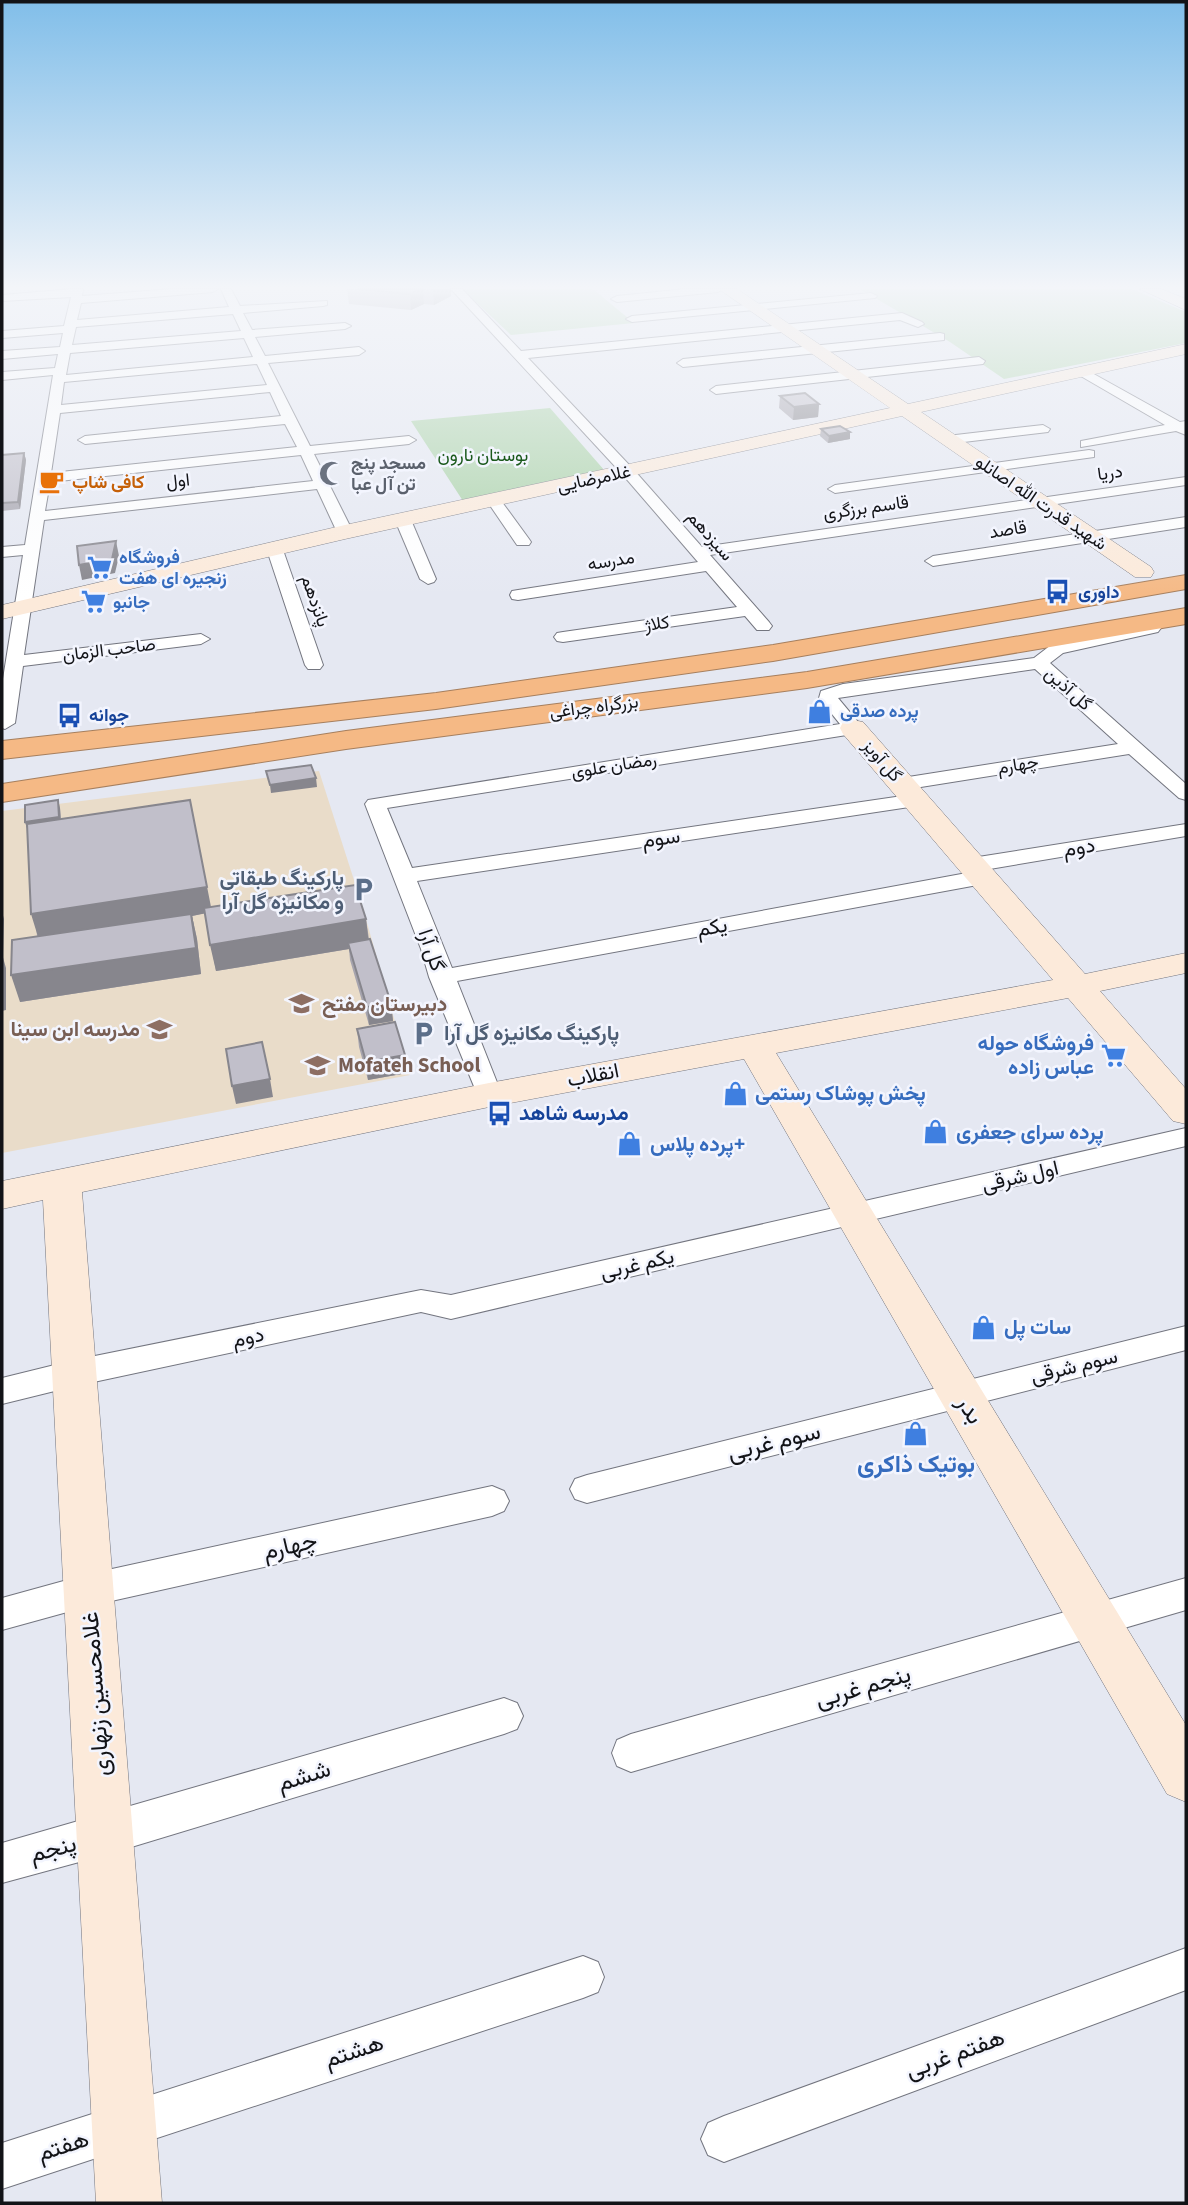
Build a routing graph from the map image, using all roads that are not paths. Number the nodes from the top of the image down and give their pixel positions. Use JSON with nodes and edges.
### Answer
{"nodes":[{"id":1,"x":55,"y":392,"type":"edge"},
{"id":2,"x":238,"y":392,"type":"edge"},
{"id":3,"x":277,"y":392,"type":"edge"},
{"id":4,"x":554,"y":392,"type":"edge"},
{"id":5,"x":877,"y":392,"type":"edge"},
{"id":6,"x":989,"y":392,"type":"edge"},
{"id":7,"x":1120,"y":392,"type":"edge"},
{"id":8,"x":903,"y":410,"type":"junction"},
{"id":9,"x":54,"y":411,"type":"junction"},
{"id":10,"x":290,"y":419,"type":"junction"},
{"id":11,"x":1184,"y":427,"type":"edge"},
{"id":12,"x":1043,"y":429,"type":"dead end"},
{"id":13,"x":85,"y":440,"type":"dead end"},
{"id":14,"x":409,"y":440,"type":"dead end"},
{"id":15,"x":947,"y":440,"type":"junction"},
{"id":16,"x":1111,"y":440,"type":"junction"},
{"id":17,"x":1126,"y":448,"type":"dead end"},
{"id":18,"x":306,"y":451,"type":"junction"},
{"id":19,"x":46,"y":458,"type":"junction"},
{"id":20,"x":26,"y":460,"type":"edge"},
{"id":21,"x":987,"y":467,"type":"junction"},
{"id":22,"x":628,"y":472,"type":"junction"},
{"id":23,"x":44,"y":478,"type":"junction"},
{"id":24,"x":1186,"y":481,"type":"edge"},
{"id":25,"x":322,"y":484,"type":"junction"},
{"id":26,"x":835,"y":489,"type":"dead end"},
{"id":27,"x":494,"y":500,"type":"junction"},
{"id":28,"x":1039,"y":502,"type":"junction"},
{"id":29,"x":38,"y":516,"type":"junction"},
{"id":30,"x":403,"y":520,"type":"junction"},
{"id":31,"x":1186,"y":522,"type":"edge"},
{"id":32,"x":345,"y":532,"type":"junction"},
{"id":33,"x":1090,"y":536,"type":"junction"},
{"id":34,"x":523,"y":542,"type":"dead end"},
{"id":35,"x":33,"y":549,"type":"junction"},
{"id":36,"x":275,"y":550,"type":"junction"},
{"id":37,"x":2,"y":552,"type":"edge"},
{"id":38,"x":705,"y":559,"type":"junction"},
{"id":39,"x":933,"y":561,"type":"dead end"},
{"id":40,"x":1143,"y":572,"type":"dead end"},
{"id":41,"x":428,"y":579,"type":"dead end"},
{"id":42,"x":1186,"y":582,"type":"edge"},
{"id":43,"x":518,"y":594,"type":"dead end"},
{"id":44,"x":13,"y":610,"type":"edge"},
{"id":45,"x":750,"y":610,"type":"junction"},
{"id":46,"x":1167,"y":622,"type":"edge"},
{"id":47,"x":764,"y":626,"type":"dead end"},
{"id":48,"x":564,"y":637,"type":"dead end"},
{"id":49,"x":201,"y":639,"type":"dead end"},
{"id":50,"x":16,"y":660,"type":"junction"},
{"id":51,"x":1038,"y":663,"type":"junction"},
{"id":52,"x":314,"y":665,"type":"dead end"},
{"id":53,"x":7,"y":692,"type":"edge"},
{"id":54,"x":5,"y":723,"type":"dead end"},
{"id":55,"x":853,"y":728,"type":"junction"},
{"id":56,"x":97,"y":739,"type":"junction"},
{"id":57,"x":1134,"y":747,"type":"junction"},
{"id":58,"x":2,"y":750,"type":"edge"},
{"id":59,"x":226,"y":758,"type":"junction"},
{"id":60,"x":909,"y":792,"type":"junction"},
{"id":61,"x":2,"y":793,"type":"edge"},
{"id":62,"x":1186,"y":794,"type":"edge"},
{"id":63,"x":375,"y":804,"type":"joint"},
{"id":64,"x":1186,"y":830,"type":"edge"},
{"id":65,"x":977,"y":871,"type":"junction"},
{"id":66,"x":406,"y":876,"type":"junction"},
{"id":67,"x":1186,"y":963,"type":"edge"},
{"id":68,"x":441,"y":977,"type":"junction"},
{"id":69,"x":1077,"y":986,"type":"junction"},
{"id":70,"x":753,"y":1045,"type":"junction"},
{"id":71,"x":489,"y":1095,"type":"junction"},
{"id":72,"x":1186,"y":1112,"type":"edge"},
{"id":73,"x":1186,"y":1137,"type":"edge"},
{"id":74,"x":62,"y":1184,"type":"junction"},
{"id":75,"x":2,"y":1195,"type":"edge"},
{"id":76,"x":854,"y":1215,"type":"junction"},
{"id":77,"x":421,"y":1301,"type":"joint"},
{"id":78,"x":1186,"y":1338,"type":"edge"},
{"id":79,"x":75,"y":1373,"type":"junction"},
{"id":80,"x":2,"y":1391,"type":"edge"},
{"id":81,"x":961,"y":1395,"type":"junction"},
{"id":82,"x":587,"y":1489,"type":"dead end"},
{"id":83,"x":492,"y":1501,"type":"dead end"},
{"id":84,"x":89,"y":1590,"type":"junction"},
{"id":85,"x":1186,"y":1594,"type":"edge"},
{"id":86,"x":2,"y":1614,"type":"edge"},
{"id":87,"x":1094,"y":1620,"type":"junction"},
{"id":88,"x":504,"y":1716,"type":"dead end"},
{"id":89,"x":631,"y":1753,"type":"dead end"},
{"id":90,"x":1186,"y":1775,"type":"edge"},
{"id":91,"x":105,"y":1835,"type":"junction"},
{"id":92,"x":2,"y":1863,"type":"edge"},
{"id":93,"x":1186,"y":1969,"type":"edge"},
{"id":94,"x":583,"y":1976,"type":"dead end"},
{"id":95,"x":124,"y":2126,"type":"junction"},
{"id":96,"x":724,"y":2139,"type":"dead end"},
{"id":97,"x":2,"y":2166,"type":"edge"},
{"id":98,"x":129,"y":2203,"type":"edge"}],
"edges":[{"from":1,"to":9,"type":"street"},
{"from":2,"to":9,"type":"street"},
{"from":3,"to":10,"type":"street"},
{"from":4,"to":22,"type":"street"},
{"from":5,"to":8,"type":"street","name":"شهید قدرت الله اصانلو"},
{"from":6,"to":8,"type":"street","name":"غلامرضایی"},
{"from":7,"to":11,"type":"street"},
{"from":8,"to":15,"type":"street","name":"شهید قدرت الله اصانلو"},
{"from":8,"to":22,"type":"street","name":"غلامرضایی"},
{"from":9,"to":19,"type":"street"},
{"from":10,"to":13,"type":"street"},
{"from":10,"to":18,"type":"street"},
{"from":11,"to":16,"type":"street"},
{"from":12,"to":15,"type":"street"},
{"from":14,"to":18,"type":"street"},
{"from":15,"to":21,"type":"street","name":"شهید قدرت الله اصانلو"},
{"from":16,"to":17,"type":"street"},
{"from":16,"to":21,"type":"street"},
{"from":18,"to":23,"type":"street"},
{"from":18,"to":25,"type":"street"},
{"from":19,"to":20,"type":"street"},
{"from":19,"to":23,"type":"street"},
{"from":21,"to":26,"type":"street"},
{"from":21,"to":28,"type":"street","name":"شهید قدرت الله اصانلو"},
{"from":22,"to":27,"type":"street","name":"غلامرضایی"},
{"from":22,"to":38,"type":"street","name":"سیزدهم"},
{"from":23,"to":29,"type":"street"},
{"from":24,"to":28,"type":"street","name":"دریا"},
{"from":25,"to":29,"type":"street","name":"اول"},
{"from":25,"to":32,"type":"street"},
{"from":27,"to":30,"type":"street","name":"غلامرضایی"},
{"from":27,"to":34,"type":"street"},
{"from":28,"to":33,"type":"street","name":"شهید قدرت الله اصانلو"},
{"from":28,"to":38,"type":"street","name":"قاسم برزگری"},
{"from":29,"to":35,"type":"street"},
{"from":30,"to":32,"type":"street","name":"غلامرضایی"},
{"from":30,"to":41,"type":"street"},
{"from":31,"to":33,"type":"street","name":"قاصد"},
{"from":32,"to":36,"type":"street","name":"غلامرضایی"},
{"from":33,"to":39,"type":"street","name":"قاصد"},
{"from":33,"to":40,"type":"street","name":"شهید قدرت الله اصانلو"},
{"from":35,"to":37,"type":"street"},
{"from":35,"to":44,"type":"street"},
{"from":36,"to":44,"type":"street","name":"غلامرضایی"},
{"from":36,"to":52,"type":"street","name":"پانزدهم"},
{"from":38,"to":43,"type":"street","name":"مدرسه"},
{"from":38,"to":45,"type":"street","name":"سیزدهم"},
{"from":42,"to":56,"type":"highway","name":"بزرگراه چراغی"},
{"from":44,"to":50,"type":"street"},
{"from":45,"to":47,"type":"street","name":"سیزدهم"},
{"from":45,"to":48,"type":"street","name":"کلاژ"},
{"from":46,"to":51,"type":"street","name":"گل آذین"},
{"from":46,"to":59,"type":"highway","name":"بزرگراه چراغی"},
{"from":49,"to":50,"type":"street","name":"صاحب الزمان"},
{"from":50,"to":53,"type":"street"},
{"from":51,"to":55,"type":"street","name":"گل آویز"},
{"from":51,"to":57,"type":"street","name":"گل آذین"},
{"from":53,"to":54,"type":"street"},
{"from":55,"to":60,"type":"street","name":"گل آویز"},
{"from":55,"to":63,"type":"street","name":"رمضان علوی"},
{"from":56,"to":58,"type":"highway","name":"بزرگراه چراغی"},
{"from":56,"to":59,"type":"highway"},
{"from":57,"to":60,"type":"street","name":"چهارم"},
{"from":57,"to":62,"type":"street","name":"گل آذین"},
{"from":59,"to":61,"type":"highway","name":"بزرگراه چراغی"},
{"from":60,"to":65,"type":"street","name":"گل آویز"},
{"from":60,"to":66,"type":"street","name":"سوم"},
{"from":63,"to":66,"type":"street","name":"گل آرا"},
{"from":64,"to":65,"type":"street","name":"دوم"},
{"from":65,"to":68,"type":"street","name":"یکم"},
{"from":65,"to":69,"type":"street","name":"گل آویز"},
{"from":66,"to":68,"type":"street","name":"گل آرا"},
{"from":67,"to":69,"type":"street","name":"انقلاب"},
{"from":68,"to":71,"type":"street","name":"گل آرا"},
{"from":69,"to":70,"type":"street","name":"انقلاب"},
{"from":69,"to":72,"type":"street","name":"گل آویز"},
{"from":70,"to":71,"type":"street","name":"انقلاب"},
{"from":70,"to":76,"type":"street","name":"بدر"},
{"from":71,"to":74,"type":"street","name":"انقلاب"},
{"from":73,"to":76,"type":"street","name":"اول شرقی"},
{"from":74,"to":75,"type":"street","name":"انقلاب"},
{"from":74,"to":79,"type":"street","name":"غلامحسین زنهاری"},
{"from":76,"to":77,"type":"street","name":"یکم غربی"},
{"from":76,"to":81,"type":"street","name":"بدر"},
{"from":77,"to":79,"type":"street","name":"دوم"},
{"from":78,"to":81,"type":"street","name":"سوم شرقی"},
{"from":79,"to":80,"type":"street"},
{"from":79,"to":84,"type":"street","name":"غلامحسین زنهاری"},
{"from":81,"to":82,"type":"street","name":"سوم غربی"},
{"from":81,"to":87,"type":"street","name":"بدر"},
{"from":83,"to":84,"type":"street","name":"چهارم"},
{"from":84,"to":86,"type":"street"},
{"from":84,"to":91,"type":"street","name":"غلامحسین زنهاری"},
{"from":85,"to":87,"type":"street"},
{"from":87,"to":89,"type":"street","name":"پنجم غربی"},
{"from":87,"to":90,"type":"street","name":"بدر"},
{"from":88,"to":91,"type":"street","name":"ششم"},
{"from":91,"to":92,"type":"street","name":"پنجم"},
{"from":91,"to":95,"type":"street","name":"غلامحسین زنهاری"},
{"from":93,"to":96,"type":"street","name":"هفتم غربی"},
{"from":94,"to":95,"type":"street","name":"هشتم"},
{"from":95,"to":97,"type":"street","name":"هفتم"},
{"from":95,"to":98,"type":"street","name":"غلامحسین زنهاری"}]}
